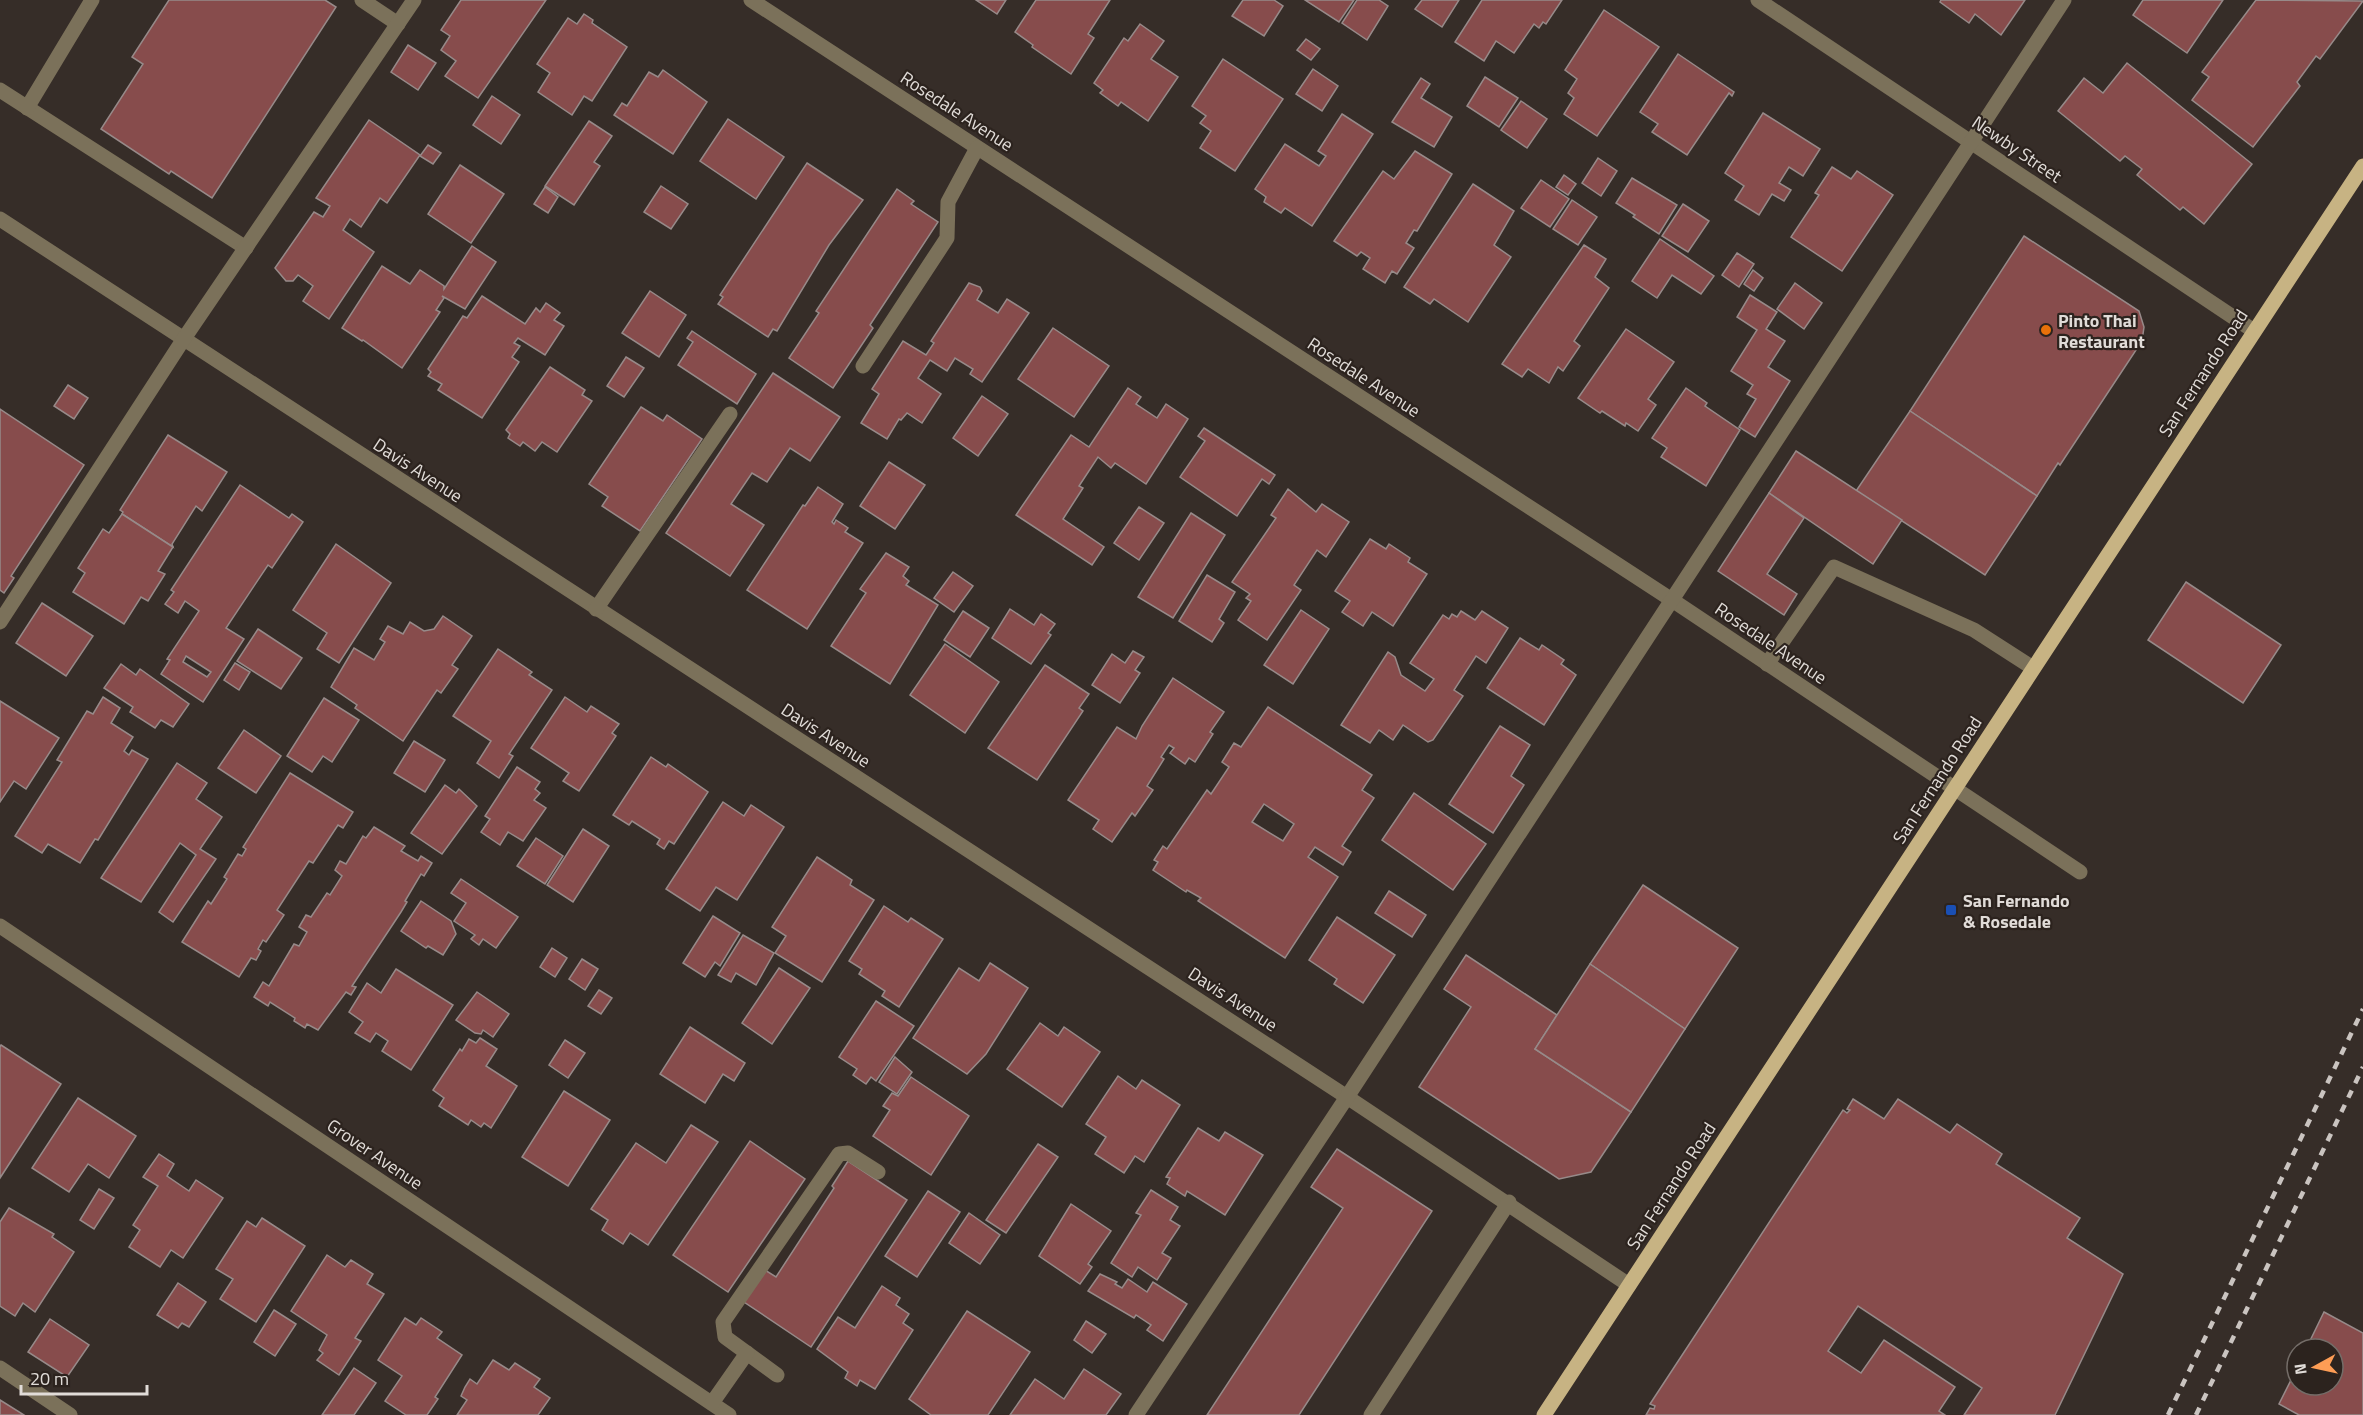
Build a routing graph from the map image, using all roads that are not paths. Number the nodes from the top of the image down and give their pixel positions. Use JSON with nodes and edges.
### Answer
{"nodes":[{"id":1,"x":92,"y":0,"type":"edge"},
{"id":2,"x":362,"y":0,"type":"edge"},
{"id":3,"x":414,"y":0,"type":"edge"},
{"id":4,"x":751,"y":0,"type":"edge"},
{"id":5,"x":1758,"y":0,"type":"edge"},
{"id":6,"x":2064,"y":0,"type":"edge"},
{"id":7,"x":398,"y":24,"type":"junction"},
{"id":8,"x":0,"y":90,"type":"edge"},
{"id":9,"x":27,"y":108,"type":"junction"},
{"id":10,"x":1971,"y":142,"type":"junction"},
{"id":11,"x":977,"y":148,"type":"junction"},
{"id":12,"x":2363,"y":166,"type":"edge"},
{"id":13,"x":0,"y":219,"type":"edge"},
{"id":14,"x":246,"y":248,"type":"junction"},
{"id":15,"x":2254,"y":331,"type":"junction"},
{"id":16,"x":183,"y":340,"type":"junction"},
{"id":17,"x":863,"y":366,"type":"dead end"},
{"id":18,"x":730,"y":414,"type":"dead end"},
{"id":19,"x":1672,"y":600,"type":"junction"},
{"id":20,"x":596,"y":609,"type":"junction"},
{"id":21,"x":0,"y":622,"type":"edge"},
{"id":22,"x":1767,"y":664,"type":"junction"},
{"id":23,"x":2033,"y":668,"type":"junction"},
{"id":24,"x":1954,"y":789,"type":"junction"},
{"id":25,"x":2080,"y":872,"type":"dead end"},
{"id":26,"x":0,"y":926,"type":"edge"},
{"id":27,"x":1347,"y":1097,"type":"junction"},
{"id":28,"x":878,"y":1172,"type":"dead end"},
{"id":29,"x":1509,"y":1202,"type":"junction"},
{"id":30,"x":1629,"y":1285,"type":"junction"},
{"id":31,"x":747,"y":1353,"type":"junction"},
{"id":32,"x":0,"y":1368,"type":"edge"},
{"id":33,"x":777,"y":1374,"type":"dead end"},
{"id":34,"x":712,"y":1404,"type":"junction"},
{"id":35,"x":70,"y":1415,"type":"edge"},
{"id":36,"x":729,"y":1415,"type":"edge"},
{"id":37,"x":1136,"y":1415,"type":"edge"},
{"id":38,"x":1371,"y":1415,"type":"edge"},
{"id":39,"x":1544,"y":1415,"type":"edge"}],
"edges":[{"from":1,"to":9,"type":"street"},
{"from":2,"to":7,"type":"street"},
{"from":3,"to":7,"type":"street"},
{"from":4,"to":11,"type":"street","name":"Rosedale Avenue"},
{"from":5,"to":10,"type":"street","name":"Newby Street"},
{"from":6,"to":10,"type":"street"},
{"from":7,"to":14,"type":"street"},
{"from":8,"to":9,"type":"street"},
{"from":9,"to":14,"type":"street"},
{"from":10,"to":15,"type":"street","name":"Newby Street"},
{"from":10,"to":19,"type":"street"},
{"from":11,"to":17,"type":"street"},
{"from":11,"to":19,"type":"street","name":"Rosedale Avenue"},
{"from":12,"to":15,"type":"main road","name":"San Fernando Road"},
{"from":13,"to":16,"type":"street","name":"Davis Avenue"},
{"from":14,"to":16,"type":"street"},
{"from":15,"to":23,"type":"main road","name":"San Fernando Road"},
{"from":16,"to":20,"type":"street","name":"Davis Avenue"},
{"from":16,"to":21,"type":"street"},
{"from":18,"to":20,"type":"street"},
{"from":19,"to":22,"type":"street","name":"Rosedale Avenue"},
{"from":19,"to":27,"type":"street"},
{"from":20,"to":27,"type":"street","name":"Davis Avenue"},
{"from":22,"to":23,"type":"street"},
{"from":22,"to":24,"type":"street","name":"Rosedale Avenue"},
{"from":23,"to":24,"type":"main road","name":"San Fernando Road"},
{"from":24,"to":25,"type":"street","name":"Rosedale Avenue"},
{"from":24,"to":30,"type":"main road","name":"San Fernando Road"},
{"from":26,"to":34,"type":"street","name":"Grover Avenue"},
{"from":27,"to":29,"type":"street","name":"Davis Avenue"},
{"from":27,"to":37,"type":"street"},
{"from":28,"to":31,"type":"street"},
{"from":29,"to":30,"type":"street","name":"Davis Avenue"},
{"from":29,"to":38,"type":"street"},
{"from":30,"to":39,"type":"main road","name":"San Fernando Road"},
{"from":31,"to":33,"type":"street"},
{"from":31,"to":34,"type":"street"},
{"from":32,"to":35,"type":"street"},
{"from":34,"to":36,"type":"street","name":"Grover Avenue"}]}
